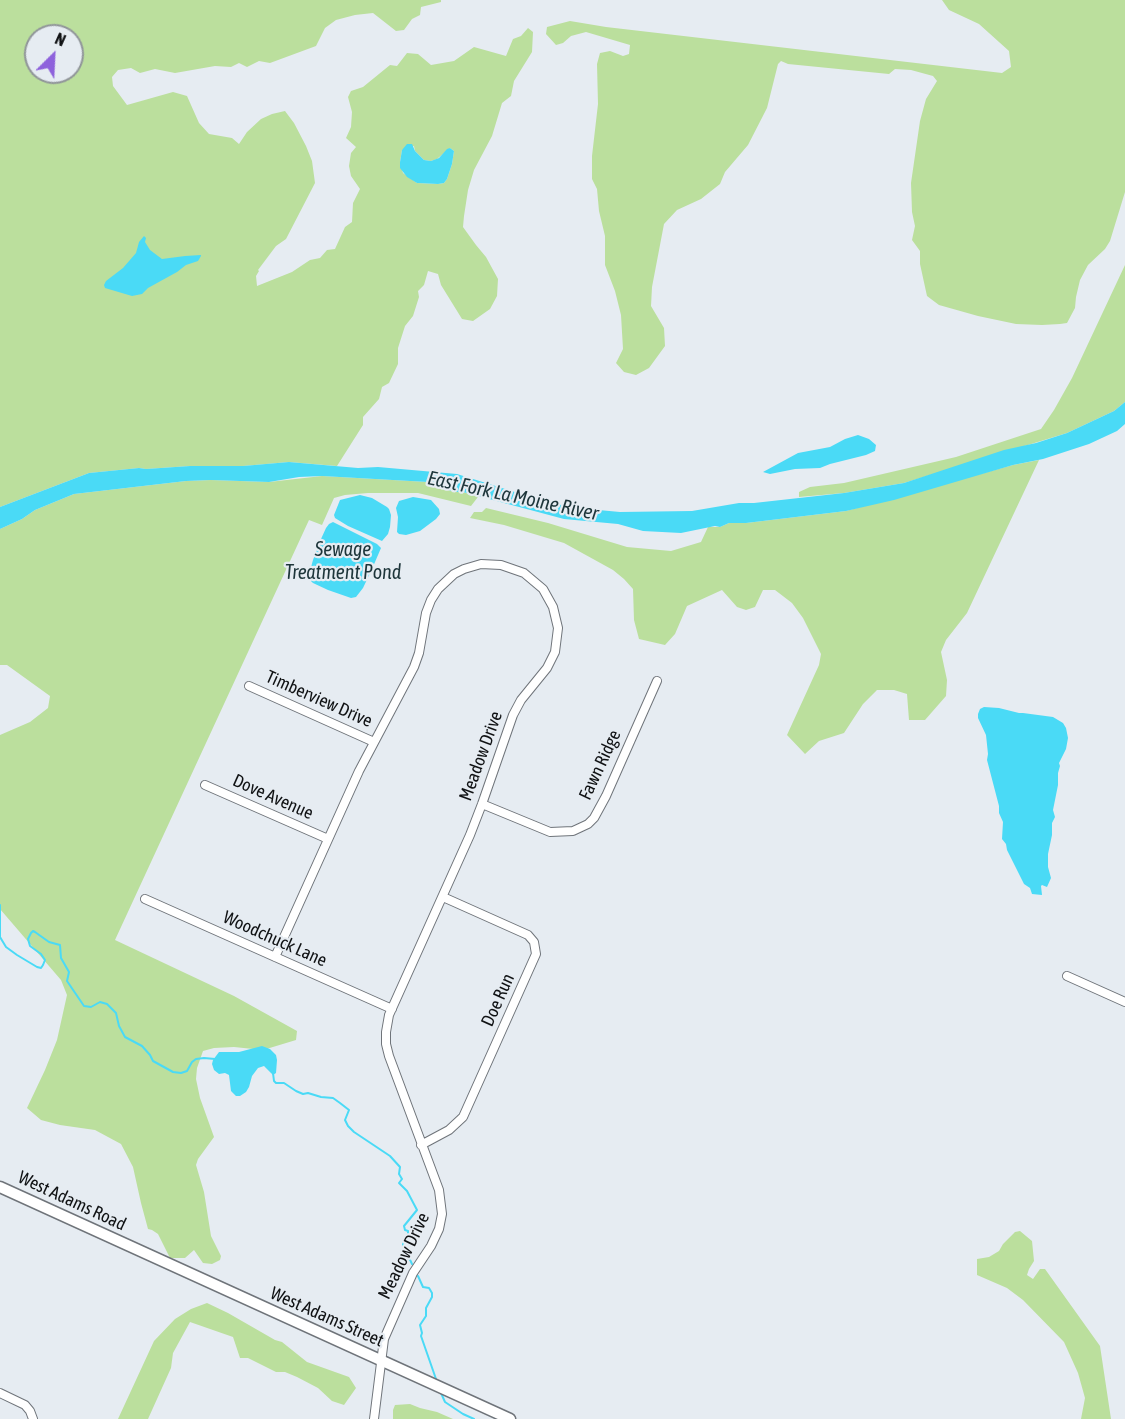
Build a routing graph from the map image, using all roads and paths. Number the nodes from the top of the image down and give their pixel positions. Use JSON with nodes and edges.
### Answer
{"nodes":[{"id":1,"x":657,"y":681,"type":"dead end"},
{"id":2,"x":249,"y":686,"type":"dead end"},
{"id":3,"x":374,"y":742,"type":"junction"},
{"id":4,"x":205,"y":785,"type":"dead end"},
{"id":5,"x":482,"y":804,"type":"junction"},
{"id":6,"x":328,"y":839,"type":"junction"},
{"id":7,"x":443,"y":897,"type":"junction"},
{"id":8,"x":145,"y":899,"type":"dead end"},
{"id":9,"x":275,"y":957,"type":"junction"},
{"id":10,"x":1067,"y":976,"type":"dead end"},
{"id":11,"x":1125,"y":1002,"type":"edge"},
{"id":12,"x":392,"y":1009,"type":"junction"},
{"id":13,"x":421,"y":1145,"type":"junction"},
{"id":14,"x":0,"y":1187,"type":"edge"},
{"id":15,"x":130,"y":1246,"type":"joint"},
{"id":16,"x":382,"y":1360,"type":"junction"},
{"id":17,"x":0,"y":1393,"type":"edge"},
{"id":18,"x":33,"y":1419,"type":"edge"},
{"id":19,"x":374,"y":1419,"type":"edge"},
{"id":20,"x":510,"y":1419,"type":"edge"}],
"edges":[{"from":1,"to":5,"type":"street","name":"Fawn Ridge"},
{"from":2,"to":3,"type":"street","name":"Timberview Drive"},
{"from":3,"to":5,"type":"street","name":"Meadow Drive"},
{"from":3,"to":6,"type":"street","name":"Meadow Drive"},
{"from":4,"to":6,"type":"street","name":"Dove Avenue"},
{"from":5,"to":7,"type":"street","name":"Meadow Drive"},
{"from":6,"to":9,"type":"street","name":"Meadow Drive"},
{"from":7,"to":12,"type":"street","name":"Meadow Drive"},
{"from":7,"to":13,"type":"street","name":"Doe Run"},
{"from":8,"to":9,"type":"street","name":"Woodchuck Lane"},
{"from":9,"to":12,"type":"street","name":"Woodchuck Lane"},
{"from":10,"to":11,"type":"street"},
{"from":12,"to":13,"type":"street","name":"Meadow Drive"},
{"from":13,"to":16,"type":"street","name":"Meadow Drive"},
{"from":14,"to":15,"type":"street","name":"West Adams Road"},
{"from":15,"to":16,"type":"street","name":"West Adams Street"},
{"from":16,"to":19,"type":"street","name":"Meadow Drive"},
{"from":16,"to":20,"type":"street","name":"West Adams Street"},
{"from":17,"to":18,"type":"street"}]}
